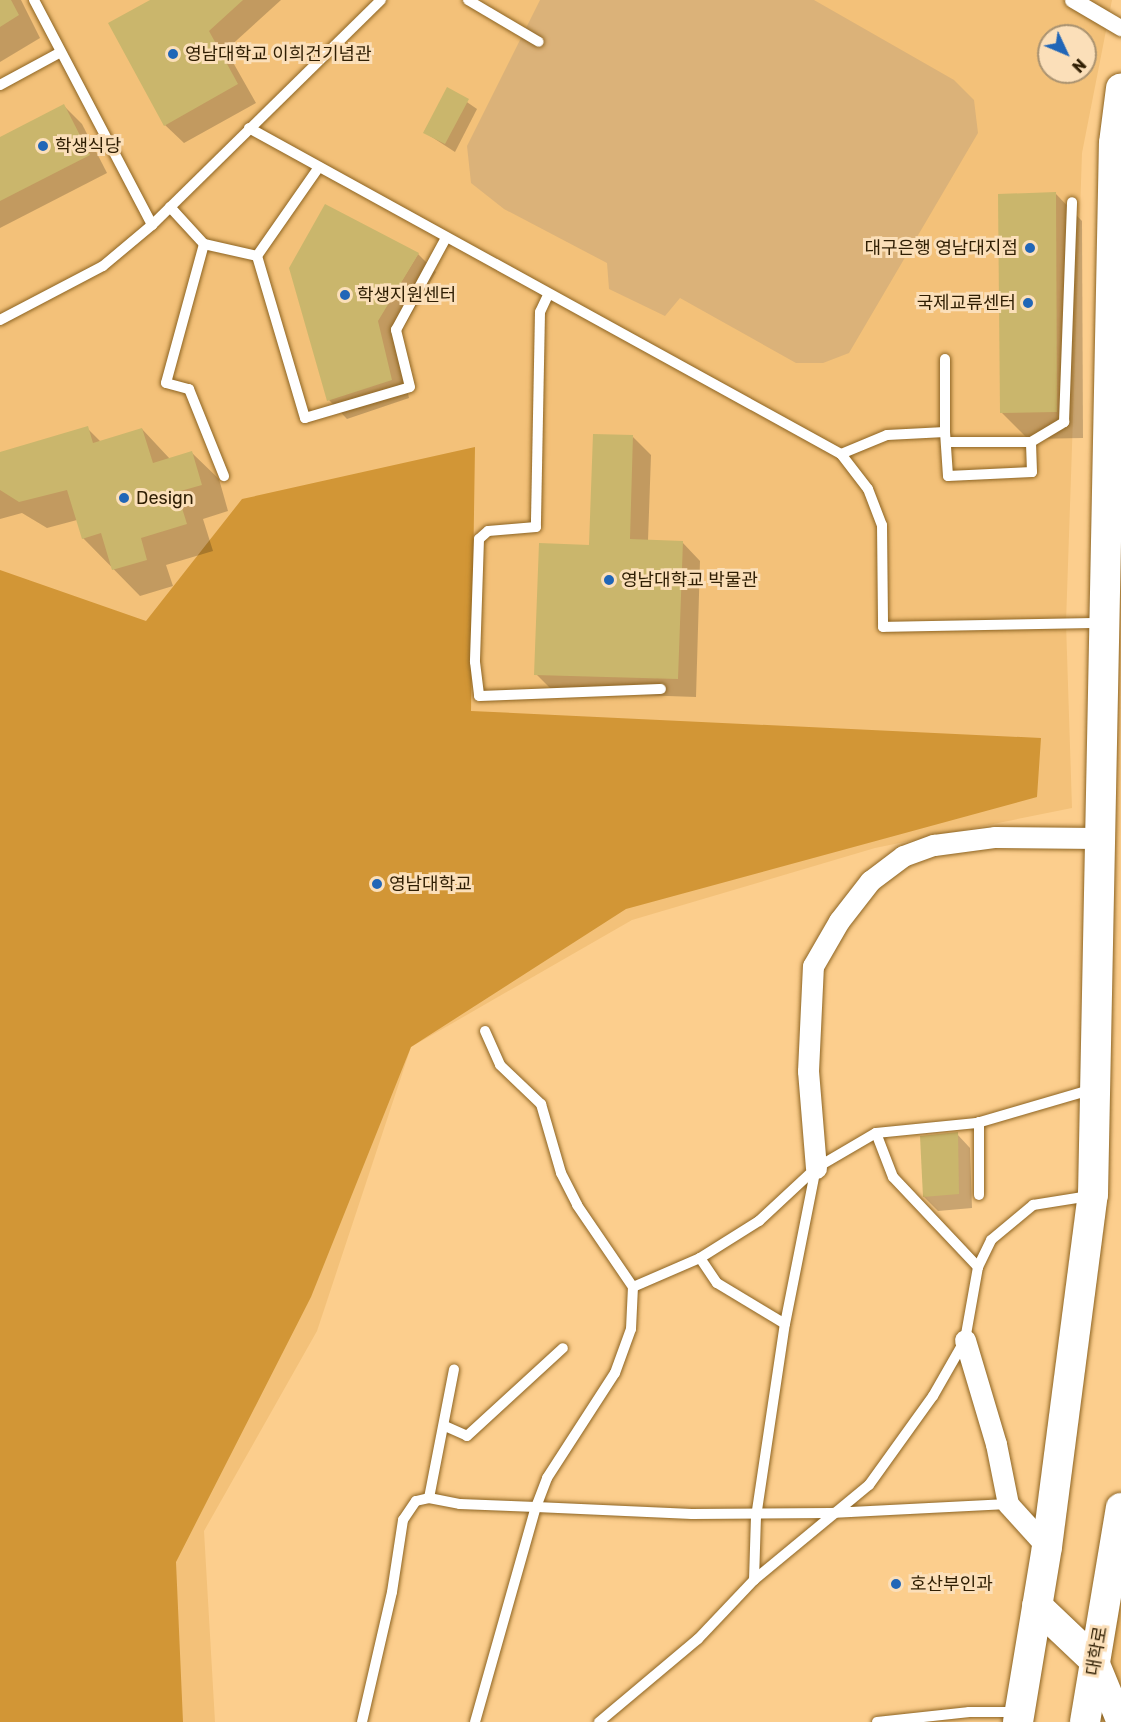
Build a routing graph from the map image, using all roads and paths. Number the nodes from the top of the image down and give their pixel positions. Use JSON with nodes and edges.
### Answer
{"nodes":[{"id":1,"x":34,"y":0,"type":"edge"},
{"id":2,"x":381,"y":0,"type":"edge"},
{"id":3,"x":468,"y":0,"type":"edge"},
{"id":4,"x":1073,"y":0,"type":"edge"},
{"id":5,"x":1121,"y":28,"type":"edge"},
{"id":6,"x":538,"y":42,"type":"dead end"},
{"id":7,"x":61,"y":52,"type":"junction"},
{"id":8,"x":0,"y":85,"type":"edge"},
{"id":9,"x":1121,"y":88,"type":"edge"},
{"id":10,"x":249,"y":128,"type":"junction"},
{"id":11,"x":319,"y":167,"type":"junction"},
{"id":12,"x":1072,"y":202,"type":"dead end"},
{"id":13,"x":170,"y":207,"type":"junction"},
{"id":14,"x":152,"y":225,"type":"junction"},
{"id":15,"x":446,"y":238,"type":"junction"},
{"id":16,"x":204,"y":244,"type":"junction"},
{"id":17,"x":257,"y":256,"type":"junction"},
{"id":18,"x":548,"y":295,"type":"junction"},
{"id":19,"x":0,"y":320,"type":"edge"},
{"id":20,"x":945,"y":359,"type":"dead end"},
{"id":21,"x":946,"y":437,"type":"junction"},
{"id":22,"x":1031,"y":442,"type":"junction"},
{"id":23,"x":841,"y":454,"type":"junction"},
{"id":24,"x":224,"y":476,"type":"dead end"},
{"id":25,"x":1102,"y":623,"type":"junction"},
{"id":26,"x":661,"y":689,"type":"dead end"},
{"id":27,"x":1097,"y":838,"type":"junction"},
{"id":28,"x":485,"y":1031,"type":"dead end"},
{"id":29,"x":1094,"y":1089,"type":"junction"},
{"id":30,"x":979,"y":1122,"type":"junction"},
{"id":31,"x":876,"y":1133,"type":"junction"},
{"id":32,"x":816,"y":1168,"type":"junction"},
{"id":33,"x":979,"y":1195,"type":"dead end"},
{"id":34,"x":1093,"y":1195,"type":"junction"},
{"id":35,"x":700,"y":1258,"type":"junction"},
{"id":36,"x":978,"y":1268,"type":"junction"},
{"id":37,"x":633,"y":1287,"type":"junction"},
{"id":38,"x":785,"y":1324,"type":"junction"},
{"id":39,"x":964,"y":1340,"type":"junction"},
{"id":40,"x":563,"y":1348,"type":"dead end"},
{"id":41,"x":454,"y":1369,"type":"dead end"},
{"id":42,"x":445,"y":1426,"type":"junction"},
{"id":43,"x":429,"y":1498,"type":"junction"},
{"id":44,"x":1008,"y":1504,"type":"junction"},
{"id":45,"x":536,"y":1507,"type":"junction"},
{"id":46,"x":1121,"y":1508,"type":"edge"},
{"id":47,"x":757,"y":1512,"type":"junction"},
{"id":48,"x":831,"y":1513,"type":"junction"},
{"id":49,"x":1047,"y":1547,"type":"junction"},
{"id":50,"x":754,"y":1580,"type":"junction"},
{"id":51,"x":1037,"y":1606,"type":"junction"},
{"id":52,"x":1095,"y":1660,"type":"junction"},
{"id":53,"x":1019,"y":1717,"type":"edge"},
{"id":54,"x":362,"y":1722,"type":"edge"},
{"id":55,"x":475,"y":1722,"type":"edge"},
{"id":56,"x":598,"y":1722,"type":"edge"},
{"id":57,"x":877,"y":1722,"type":"edge"},
{"id":58,"x":1085,"y":1722,"type":"edge"},
{"id":59,"x":1120,"y":1722,"type":"edge"}],
"edges":[{"from":1,"to":7,"type":"lane"},
{"from":2,"to":10,"type":"lane"},
{"from":3,"to":6,"type":"lane"},
{"from":4,"to":5,"type":"street"},
{"from":7,"to":8,"type":"lane"},
{"from":7,"to":14,"type":"lane"},
{"from":9,"to":25,"type":"main road"},
{"from":10,"to":11,"type":"lane"},
{"from":10,"to":13,"type":"lane"},
{"from":11,"to":15,"type":"lane"},
{"from":11,"to":17,"type":"lane"},
{"from":12,"to":22,"type":"lane"},
{"from":13,"to":14,"type":"lane"},
{"from":13,"to":16,"type":"lane"},
{"from":14,"to":19,"type":"lane"},
{"from":15,"to":17,"type":"lane"},
{"from":15,"to":18,"type":"lane"},
{"from":16,"to":17,"type":"lane"},
{"from":16,"to":24,"type":"lane"},
{"from":18,"to":23,"type":"lane"},
{"from":18,"to":26,"type":"lane"},
{"from":20,"to":21,"type":"lane"},
{"from":21,"to":22,"type":"lane"},
{"from":21,"to":22,"type":"lane"},
{"from":21,"to":23,"type":"lane"},
{"from":23,"to":25,"type":"lane"},
{"from":25,"to":27,"type":"main road"},
{"from":27,"to":29,"type":"main road"},
{"from":27,"to":32,"type":"street"},
{"from":28,"to":37,"type":"lane"},
{"from":29,"to":30,"type":"lane"},
{"from":29,"to":34,"type":"main road"},
{"from":30,"to":31,"type":"lane"},
{"from":30,"to":33,"type":"lane"},
{"from":31,"to":32,"type":"lane"},
{"from":31,"to":36,"type":"lane"},
{"from":32,"to":35,"type":"lane"},
{"from":32,"to":38,"type":"lane"},
{"from":34,"to":36,"type":"lane"},
{"from":34,"to":49,"type":"main road"},
{"from":35,"to":37,"type":"lane"},
{"from":35,"to":38,"type":"lane"},
{"from":36,"to":39,"type":"lane"},
{"from":37,"to":45,"type":"lane"},
{"from":38,"to":47,"type":"lane"},
{"from":39,"to":44,"type":"street"},
{"from":39,"to":48,"type":"lane"},
{"from":40,"to":42,"type":"lane"},
{"from":41,"to":42,"type":"lane"},
{"from":42,"to":43,"type":"lane"},
{"from":43,"to":45,"type":"lane"},
{"from":43,"to":54,"type":"lane"},
{"from":44,"to":48,"type":"lane"},
{"from":44,"to":49,"type":"street"},
{"from":45,"to":47,"type":"lane"},
{"from":45,"to":55,"type":"lane"},
{"from":46,"to":52,"type":"main road","name":"대학로"},
{"from":47,"to":48,"type":"lane"},
{"from":47,"to":50,"type":"lane"},
{"from":48,"to":50,"type":"lane"},
{"from":49,"to":51,"type":"main road"},
{"from":50,"to":56,"type":"lane"},
{"from":51,"to":52,"type":"main road"},
{"from":51,"to":53,"type":"main road"},
{"from":52,"to":58,"type":"main road","name":"대학로"},
{"from":52,"to":59,"type":"street"},
{"from":53,"to":57,"type":"lane"}]}
